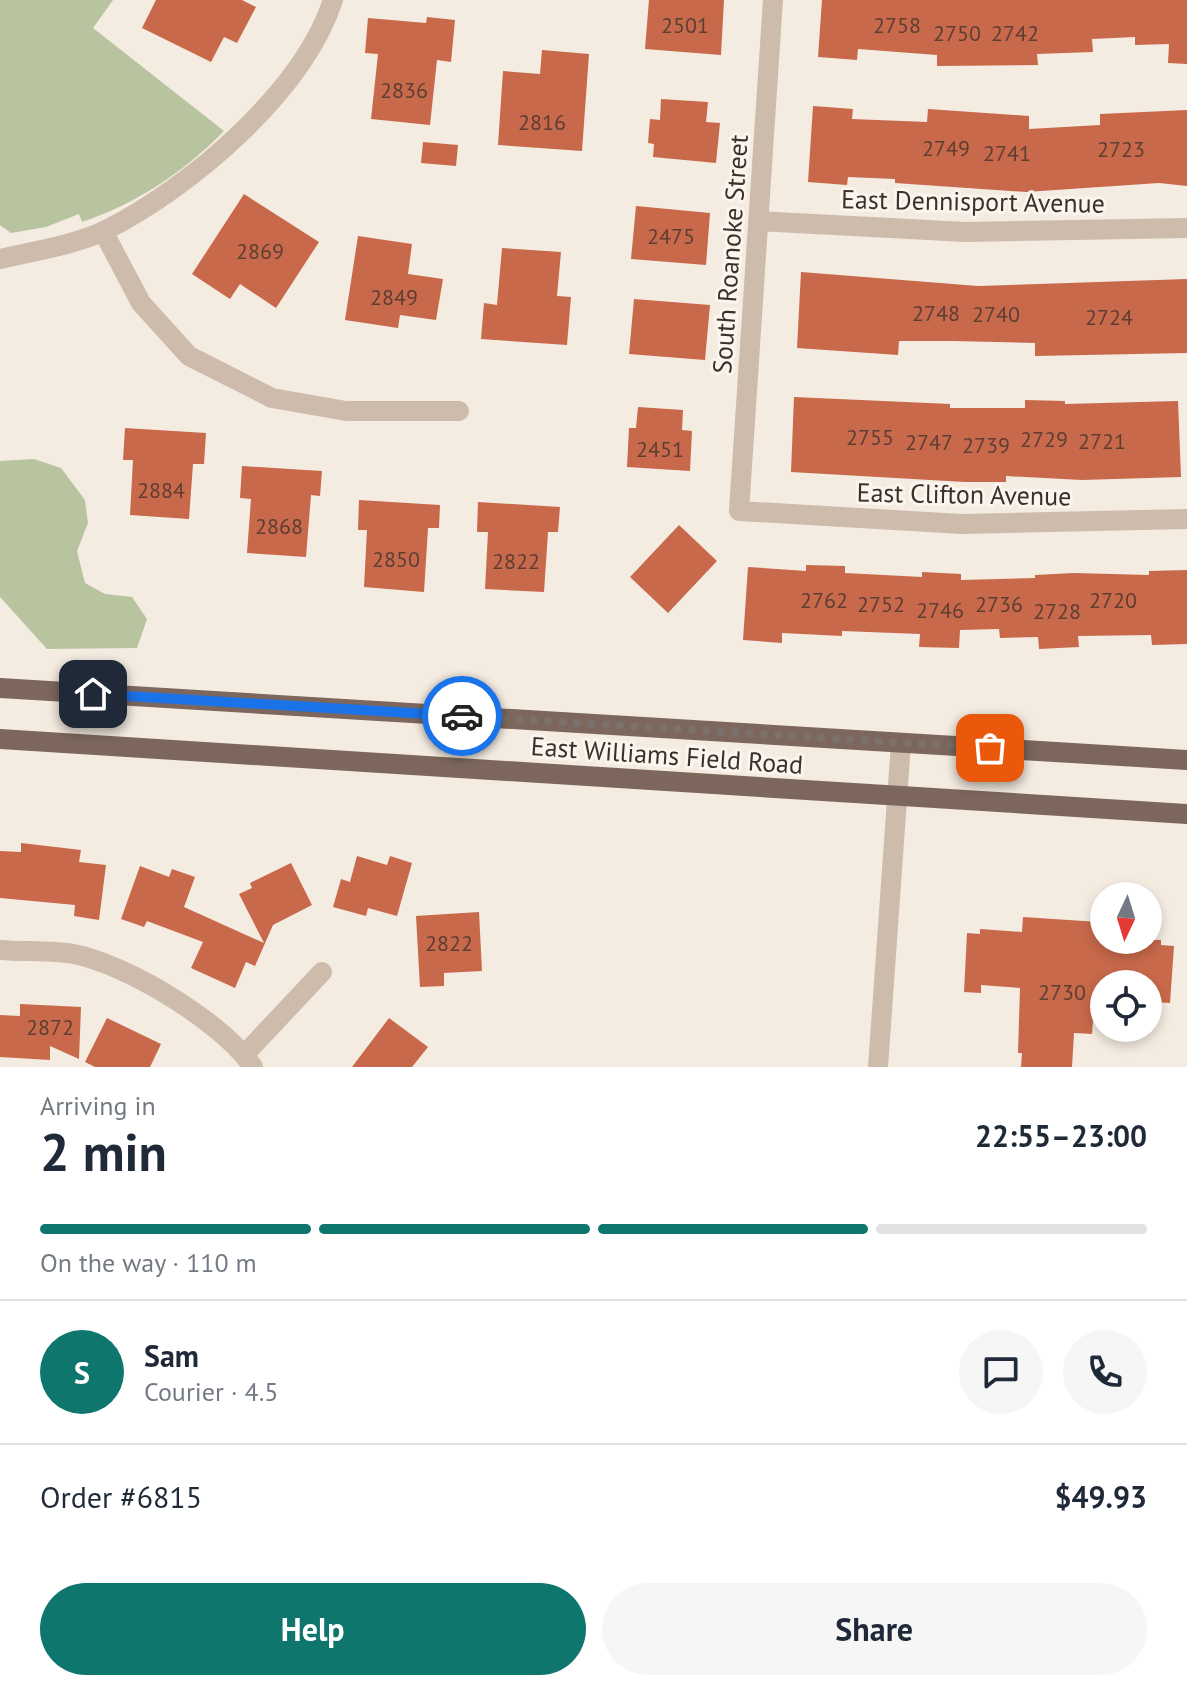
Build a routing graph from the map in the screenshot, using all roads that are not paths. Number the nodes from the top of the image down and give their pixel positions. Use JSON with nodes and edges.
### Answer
{"nodes":[{"id":1,"x":333,"y":0,"type":"edge"},
{"id":2,"x":773,"y":0,"type":"edge"},
{"id":3,"x":758,"y":221,"type":"junction"},
{"id":4,"x":1187,"y":228,"type":"edge"},
{"id":5,"x":103,"y":231,"type":"junction"},
{"id":6,"x":0,"y":259,"type":"edge"},
{"id":7,"x":459,"y":411,"type":"dead end"},
{"id":8,"x":739,"y":511,"type":"joint"},
{"id":9,"x":1187,"y":519,"type":"edge"},
{"id":10,"x":0,"y":688,"type":"edge"},
{"id":11,"x":0,"y":739,"type":"edge"},
{"id":12,"x":901,"y":743,"type":"junction"},
{"id":13,"x":1187,"y":760,"type":"edge"},
{"id":14,"x":896,"y":795,"type":"junction"},
{"id":15,"x":1187,"y":814,"type":"edge"},
{"id":16,"x":0,"y":950,"type":"edge"},
{"id":17,"x":322,"y":972,"type":"dead end"},
{"id":18,"x":249,"y":1061,"type":"edge"},
{"id":19,"x":878,"y":1067,"type":"edge"}],
"edges":[{"from":1,"to":5,"type":"street"},
{"from":2,"to":3,"type":"street","name":"South Roanoke Street"},
{"from":3,"to":4,"type":"street","name":"East Dennisport Avenue"},
{"from":3,"to":8,"type":"street","name":"South Roanoke Street"},
{"from":5,"to":6,"type":"street"},
{"from":5,"to":7,"type":"street"},
{"from":8,"to":9,"type":"street","name":"East Clifton Avenue"},
{"from":10,"to":12,"type":"main road","name":"East Williams Field Road"},
{"from":11,"to":14,"type":"main road","name":"East Williams Field Road"},
{"from":12,"to":13,"type":"main road","name":"East Williams Field Road"},
{"from":12,"to":14,"type":"street"},
{"from":14,"to":15,"type":"main road","name":"East Williams Field Road"},
{"from":14,"to":19,"type":"street"},
{"from":16,"to":18,"type":"street"},
{"from":17,"to":18,"type":"street"}]}
